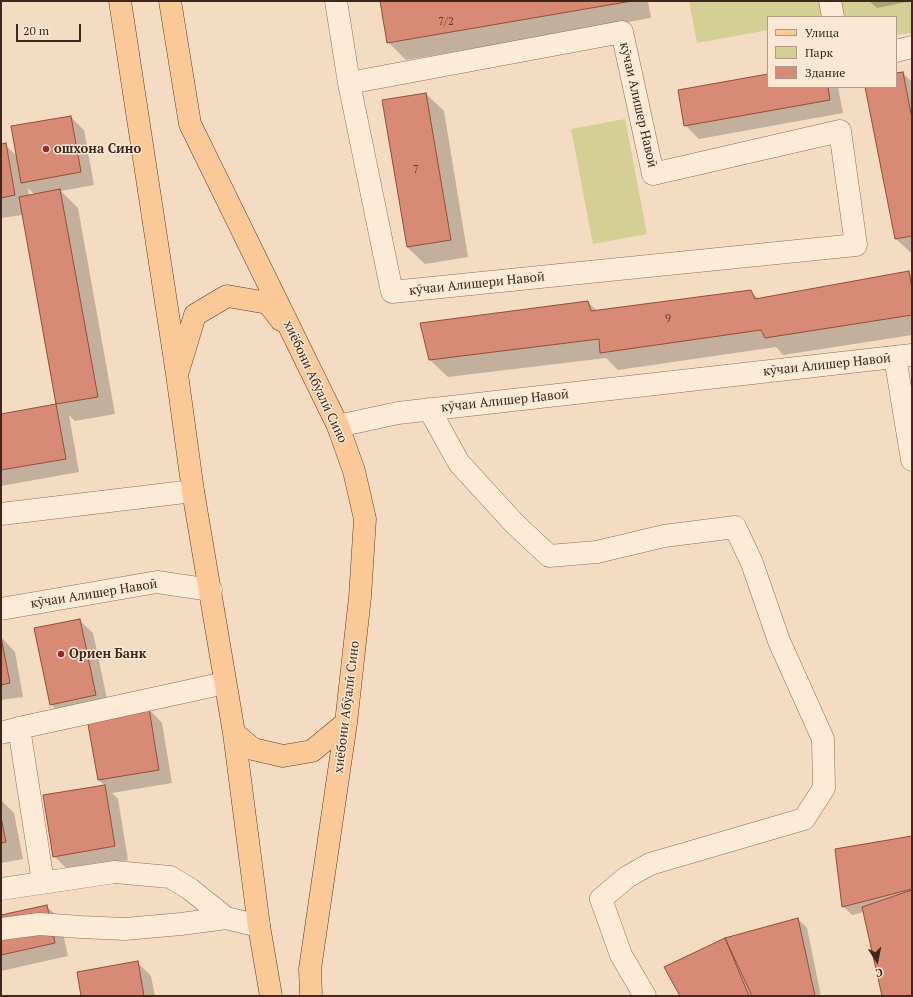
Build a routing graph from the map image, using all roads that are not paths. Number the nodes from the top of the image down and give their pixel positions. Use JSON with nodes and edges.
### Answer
{"nodes":[{"id":1,"x":120,"y":1,"type":"edge"},
{"id":2,"x":170,"y":1,"type":"edge"},
{"id":3,"x":336,"y":1,"type":"edge"},
{"id":4,"x":830,"y":1,"type":"edge"},
{"id":5,"x":833,"y":16,"type":"edge"},
{"id":6,"x":912,"y":47,"type":"edge"},
{"id":7,"x":897,"y":51,"type":"edge"},
{"id":8,"x":349,"y":82,"type":"junction"},
{"id":9,"x":856,"y":245,"type":"joint"},
{"id":10,"x":294,"y":337,"type":"junction"},
{"id":11,"x":903,"y":356,"type":"edge"},
{"id":12,"x":177,"y":374,"type":"junction"},
{"id":13,"x":429,"y":409,"type":"junction"},
{"id":14,"x":338,"y":426,"type":"junction"},
{"id":15,"x":912,"y":460,"type":"edge"},
{"id":16,"x":193,"y":491,"type":"junction"},
{"id":17,"x":1,"y":514,"type":"edge"},
{"id":18,"x":211,"y":590,"type":"junction"},
{"id":19,"x":1,"y":609,"type":"edge"},
{"id":20,"x":225,"y":683,"type":"junction"},
{"id":21,"x":346,"y":723,"type":"junction"},
{"id":22,"x":10,"y":730,"type":"edge"},
{"id":23,"x":234,"y":733,"type":"junction"},
{"id":24,"x":43,"y":882,"type":"junction"},
{"id":25,"x":1,"y":889,"type":"edge"},
{"id":26,"x":226,"y":918,"type":"junction"},
{"id":27,"x":259,"y":926,"type":"junction"},
{"id":28,"x":1,"y":929,"type":"edge"},
{"id":29,"x":270,"y":996,"type":"edge"},
{"id":30,"x":311,"y":996,"type":"edge"},
{"id":31,"x":645,"y":996,"type":"edge"}],
"edges":[{"from":1,"to":12,"type":"main road"},
{"from":2,"to":10,"type":"main road","name":"хиёбони Абӯалӣ Сино"},
{"from":3,"to":8,"type":"street","name":"кӯчаи Алишери Навоӣ"},
{"from":4,"to":5,"type":"street"},
{"from":6,"to":7,"type":"street"},
{"from":8,"to":9,"type":"street","name":"кӯчаи Алишери Навоӣ"},
{"from":8,"to":9,"type":"street","name":"кӯчаи Алишер Навоӣ"},
{"from":10,"to":12,"type":"main road"},
{"from":10,"to":14,"type":"main road","name":"хиёбони Абӯалӣ Сино"},
{"from":11,"to":13,"type":"street","name":"кӯчаи Алишер Навоӣ"},
{"from":11,"to":15,"type":"street"},
{"from":12,"to":16,"type":"main road"},
{"from":13,"to":14,"type":"street","name":"кӯчаи Алишер Навоӣ"},
{"from":13,"to":31,"type":"street"},
{"from":14,"to":21,"type":"main road","name":"хиёбони Абӯалӣ Сино"},
{"from":16,"to":17,"type":"street"},
{"from":16,"to":18,"type":"main road"},
{"from":18,"to":19,"type":"street","name":"кӯчаи Алишер Навоӣ"},
{"from":18,"to":20,"type":"main road"},
{"from":20,"to":22,"type":"street"},
{"from":20,"to":23,"type":"main road"},
{"from":21,"to":23,"type":"main road"},
{"from":21,"to":30,"type":"main road","name":"хиёбони Абӯалӣ Сино"},
{"from":22,"to":24,"type":"street"},
{"from":23,"to":27,"type":"main road"},
{"from":24,"to":25,"type":"street"},
{"from":24,"to":26,"type":"street"},
{"from":26,"to":27,"type":"street"},
{"from":26,"to":28,"type":"street"},
{"from":27,"to":29,"type":"main road"}]}
